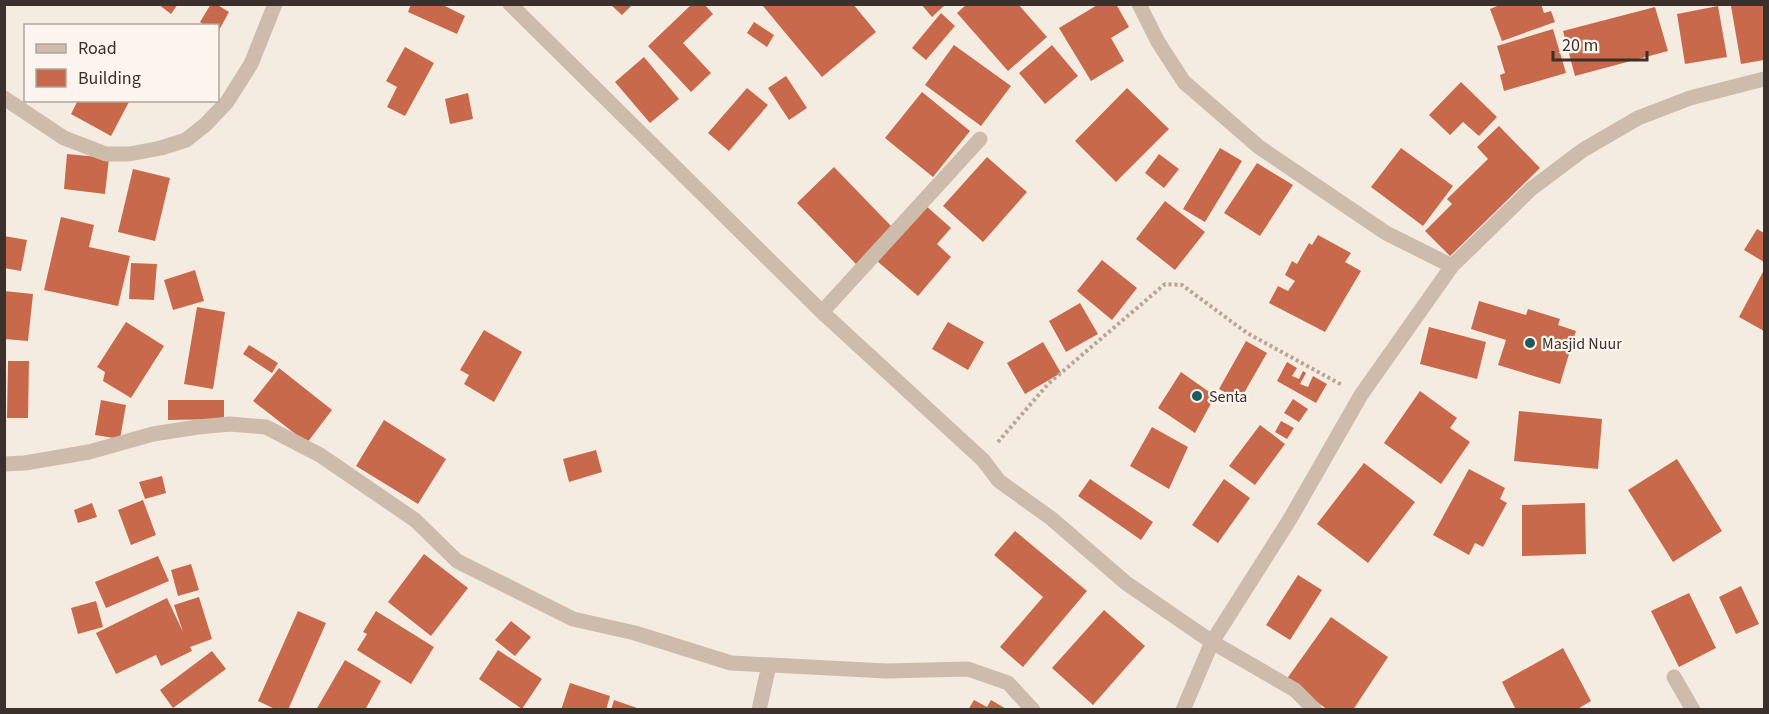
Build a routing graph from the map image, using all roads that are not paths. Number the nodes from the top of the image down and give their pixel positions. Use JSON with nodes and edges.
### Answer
{"nodes":[{"id":1,"x":275,"y":4,"type":"edge"},
{"id":2,"x":510,"y":4,"type":"edge"},
{"id":3,"x":1139,"y":4,"type":"edge"},
{"id":4,"x":1764,"y":79,"type":"edge"},
{"id":5,"x":4,"y":98,"type":"edge"},
{"id":6,"x":980,"y":139,"type":"dead end"},
{"id":7,"x":1452,"y":266,"type":"junction"},
{"id":8,"x":822,"y":312,"type":"junction"},
{"id":9,"x":4,"y":465,"type":"edge"},
{"id":10,"x":1212,"y":642,"type":"junction"},
{"id":11,"x":769,"y":665,"type":"junction"},
{"id":12,"x":1674,"y":677,"type":"dead end"},
{"id":13,"x":759,"y":710,"type":"edge"},
{"id":14,"x":1033,"y":710,"type":"edge"},
{"id":15,"x":1183,"y":710,"type":"edge"},
{"id":16,"x":1315,"y":710,"type":"edge"},
{"id":17,"x":1694,"y":710,"type":"edge"}],
"edges":[{"from":1,"to":5,"type":"street"},
{"from":2,"to":8,"type":"street"},
{"from":3,"to":7,"type":"street"},
{"from":4,"to":7,"type":"street"},
{"from":6,"to":8,"type":"street"},
{"from":7,"to":10,"type":"street"},
{"from":8,"to":10,"type":"street"},
{"from":9,"to":11,"type":"street"},
{"from":10,"to":15,"type":"street"},
{"from":10,"to":16,"type":"street"},
{"from":11,"to":13,"type":"street"},
{"from":11,"to":14,"type":"street"},
{"from":12,"to":17,"type":"street"}]}
